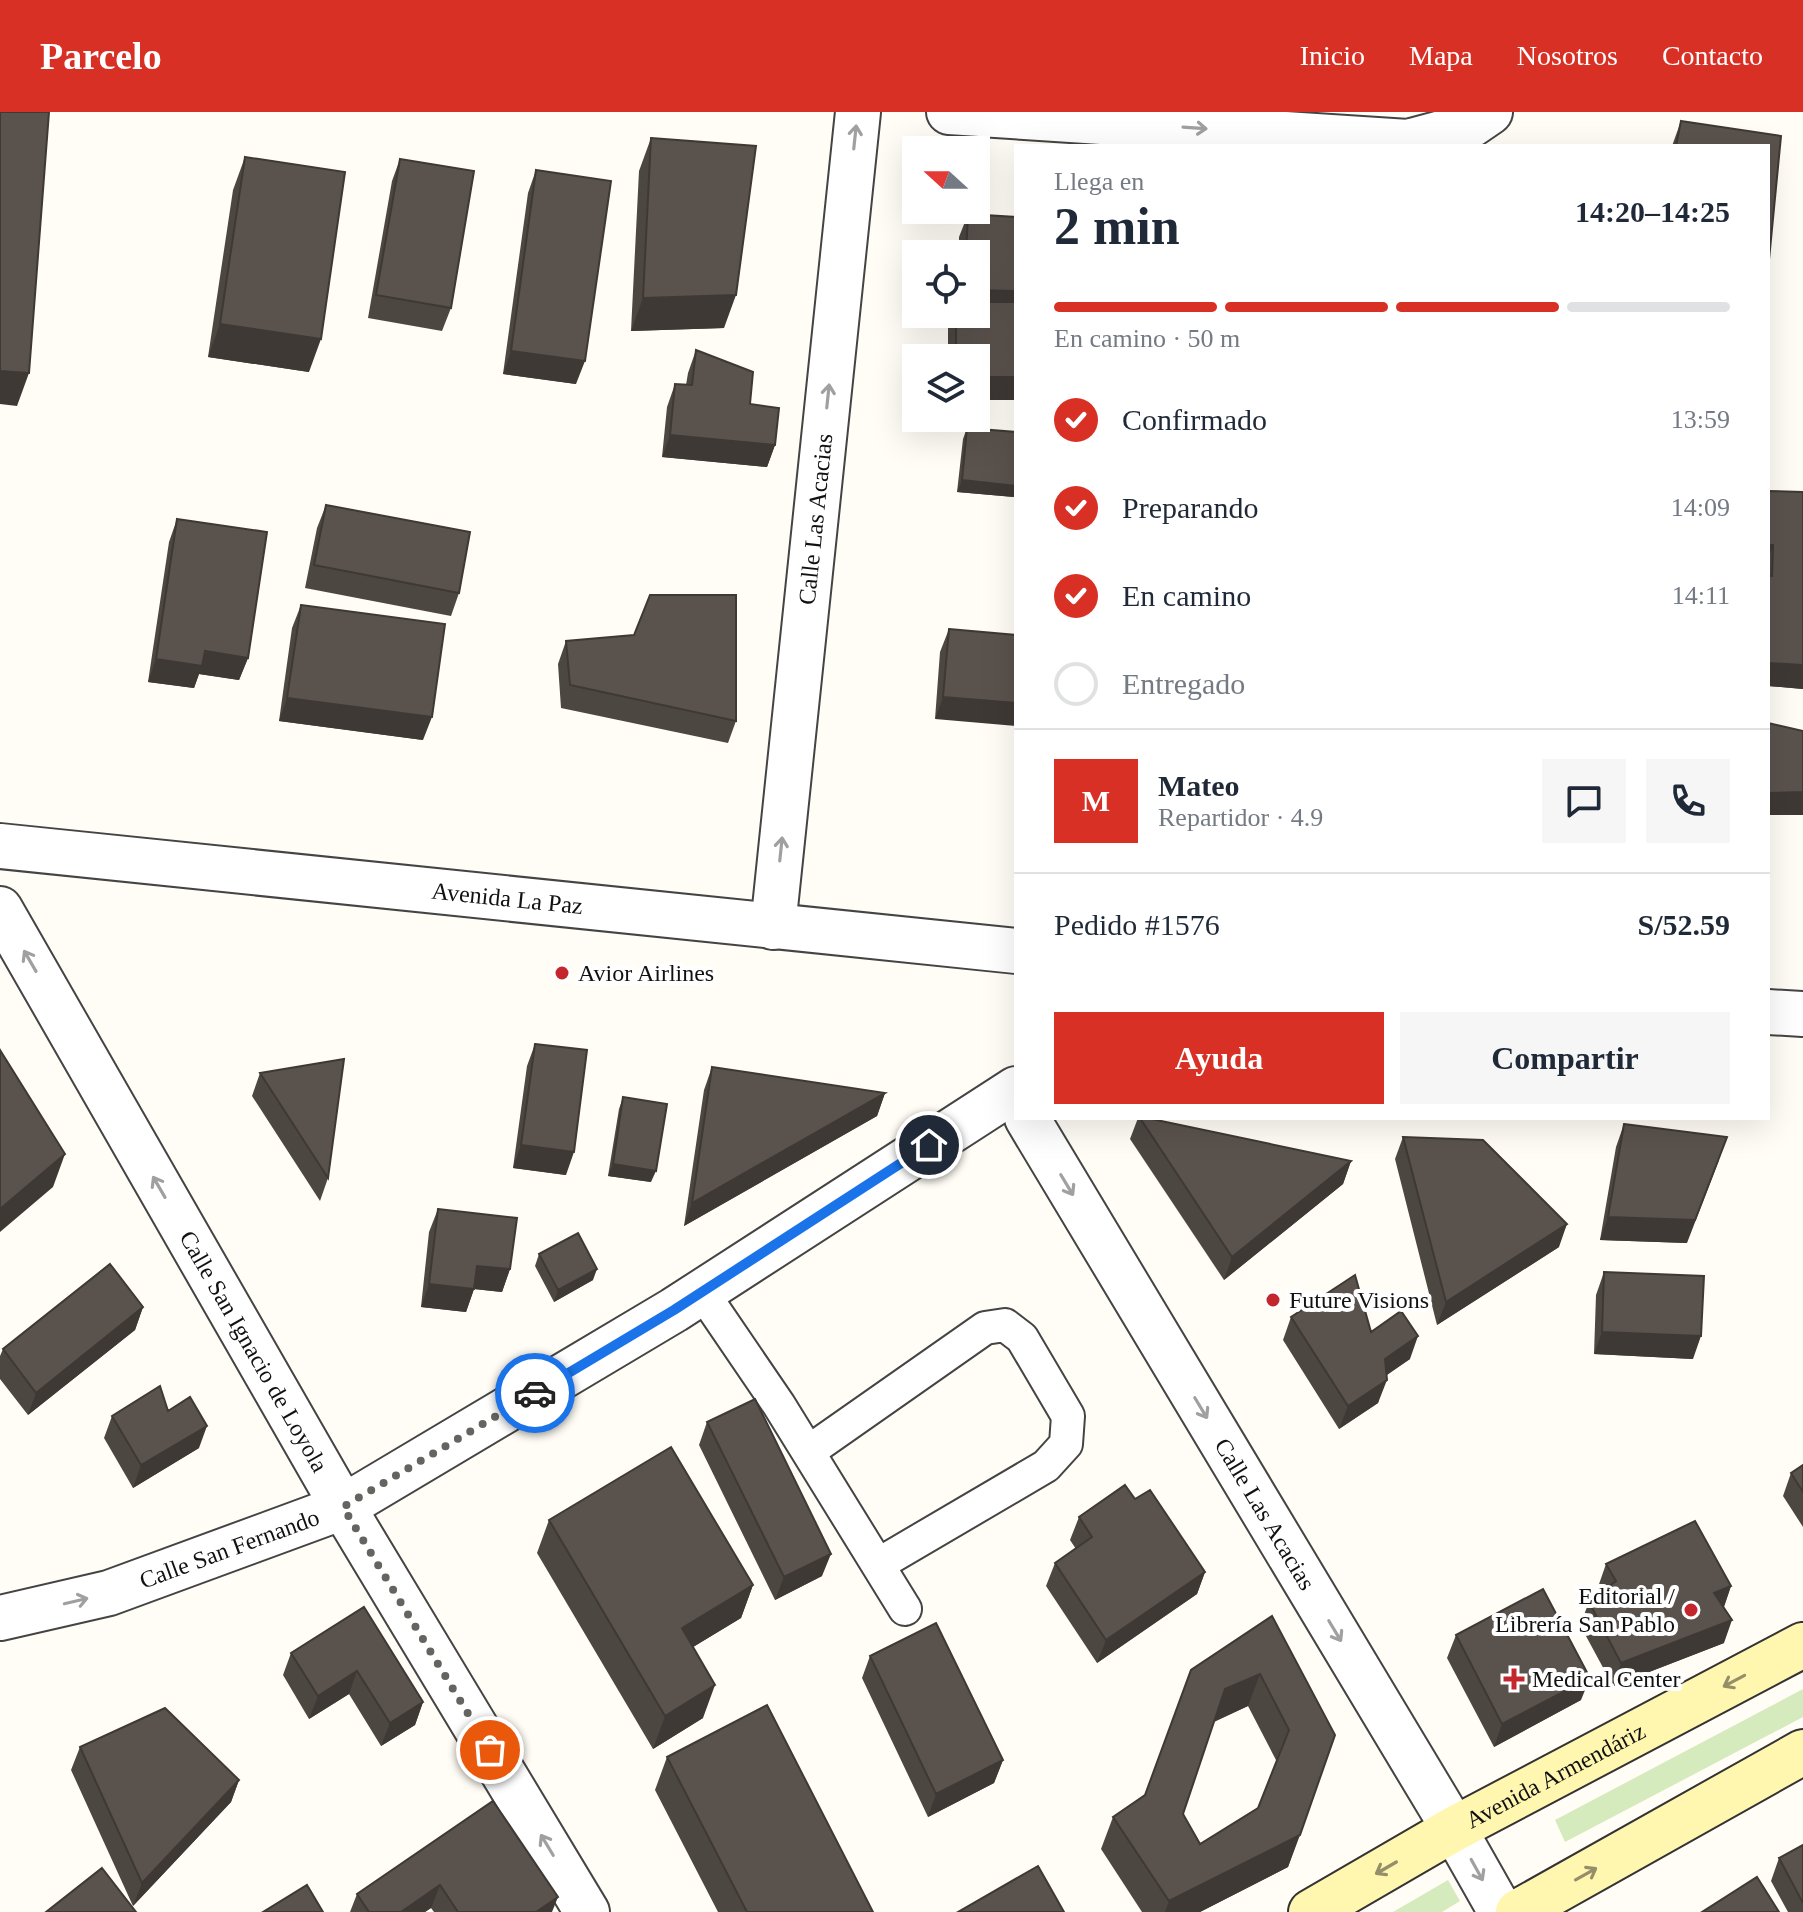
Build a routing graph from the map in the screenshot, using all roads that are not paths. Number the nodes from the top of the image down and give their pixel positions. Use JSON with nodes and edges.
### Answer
{"nodes":[{"id":1,"x":858,"y":112,"type":"edge"},
{"id":2,"x":949,"y":112,"type":"edge"},
{"id":3,"x":1490,"y":112,"type":"edge"},
{"id":4,"x":0,"y":846,"type":"edge"},
{"id":5,"x":0,"y":909,"type":"edge"},
{"id":6,"x":773,"y":927,"type":"junction"},
{"id":7,"x":1014,"y":951,"type":"edge"},
{"id":8,"x":1770,"y":1012,"type":"edge"},
{"id":9,"x":1803,"y":1014,"type":"edge"},
{"id":10,"x":1014,"y":1102,"type":"edge"},
{"id":11,"x":1030,"y":1120,"type":"edge"},
{"id":12,"x":702,"y":1292,"type":"junction"},
{"id":13,"x":808,"y":1452,"type":"junction"},
{"id":14,"x":343,"y":1507,"type":"junction"},
{"id":15,"x":879,"y":1564,"type":"junction"},
{"id":16,"x":905,"y":1609,"type":"dead end"},
{"id":17,"x":0,"y":1618,"type":"edge"},
{"id":18,"x":1803,"y":1645,"type":"edge"},
{"id":19,"x":1803,"y":1752,"type":"edge"},
{"id":20,"x":1454,"y":1829,"type":"junction"},
{"id":21,"x":587,"y":1912,"type":"edge"},
{"id":22,"x":1311,"y":1912,"type":"edge"},
{"id":23,"x":1501,"y":1912,"type":"edge"},
{"id":24,"x":1518,"y":1912,"type":"edge"}],
"edges":[{"from":6,"to":1,"type":"street","name":"Calle Las Acacias","one_way":true},
{"from":2,"to":3,"type":"street","one_way":true},
{"from":4,"to":6,"type":"street","name":"Avenida La Paz"},
{"from":14,"to":5,"type":"street","name":"Calle San Ignacio de Loyola","one_way":true},
{"from":6,"to":7,"type":"street","name":"Avenida La Paz"},
{"from":8,"to":9,"type":"street"},
{"from":10,"to":12,"type":"street","name":"Calle San Fernando"},
{"from":11,"to":20,"type":"street","name":"Calle Las Acacias","one_way":true},
{"from":12,"to":13,"type":"lane"},
{"from":12,"to":14,"type":"street","name":"Calle San Fernando"},
{"from":13,"to":15,"type":"lane"},
{"from":13,"to":15,"type":"lane"},
{"from":17,"to":14,"type":"street","name":"Calle San Fernando","one_way":true},
{"from":21,"to":14,"type":"street","name":"Calle San Ignacio de Loyola","one_way":true},
{"from":15,"to":16,"type":"lane"},
{"from":18,"to":20,"type":"main road","name":"Avenida Armendáriz","one_way":true},
{"from":24,"to":19,"type":"main road","one_way":true},
{"from":20,"to":22,"type":"main road","name":"Avenida Armendáriz","one_way":true},
{"from":20,"to":23,"type":"street","name":"Calle Las Acacias","one_way":true}]}
